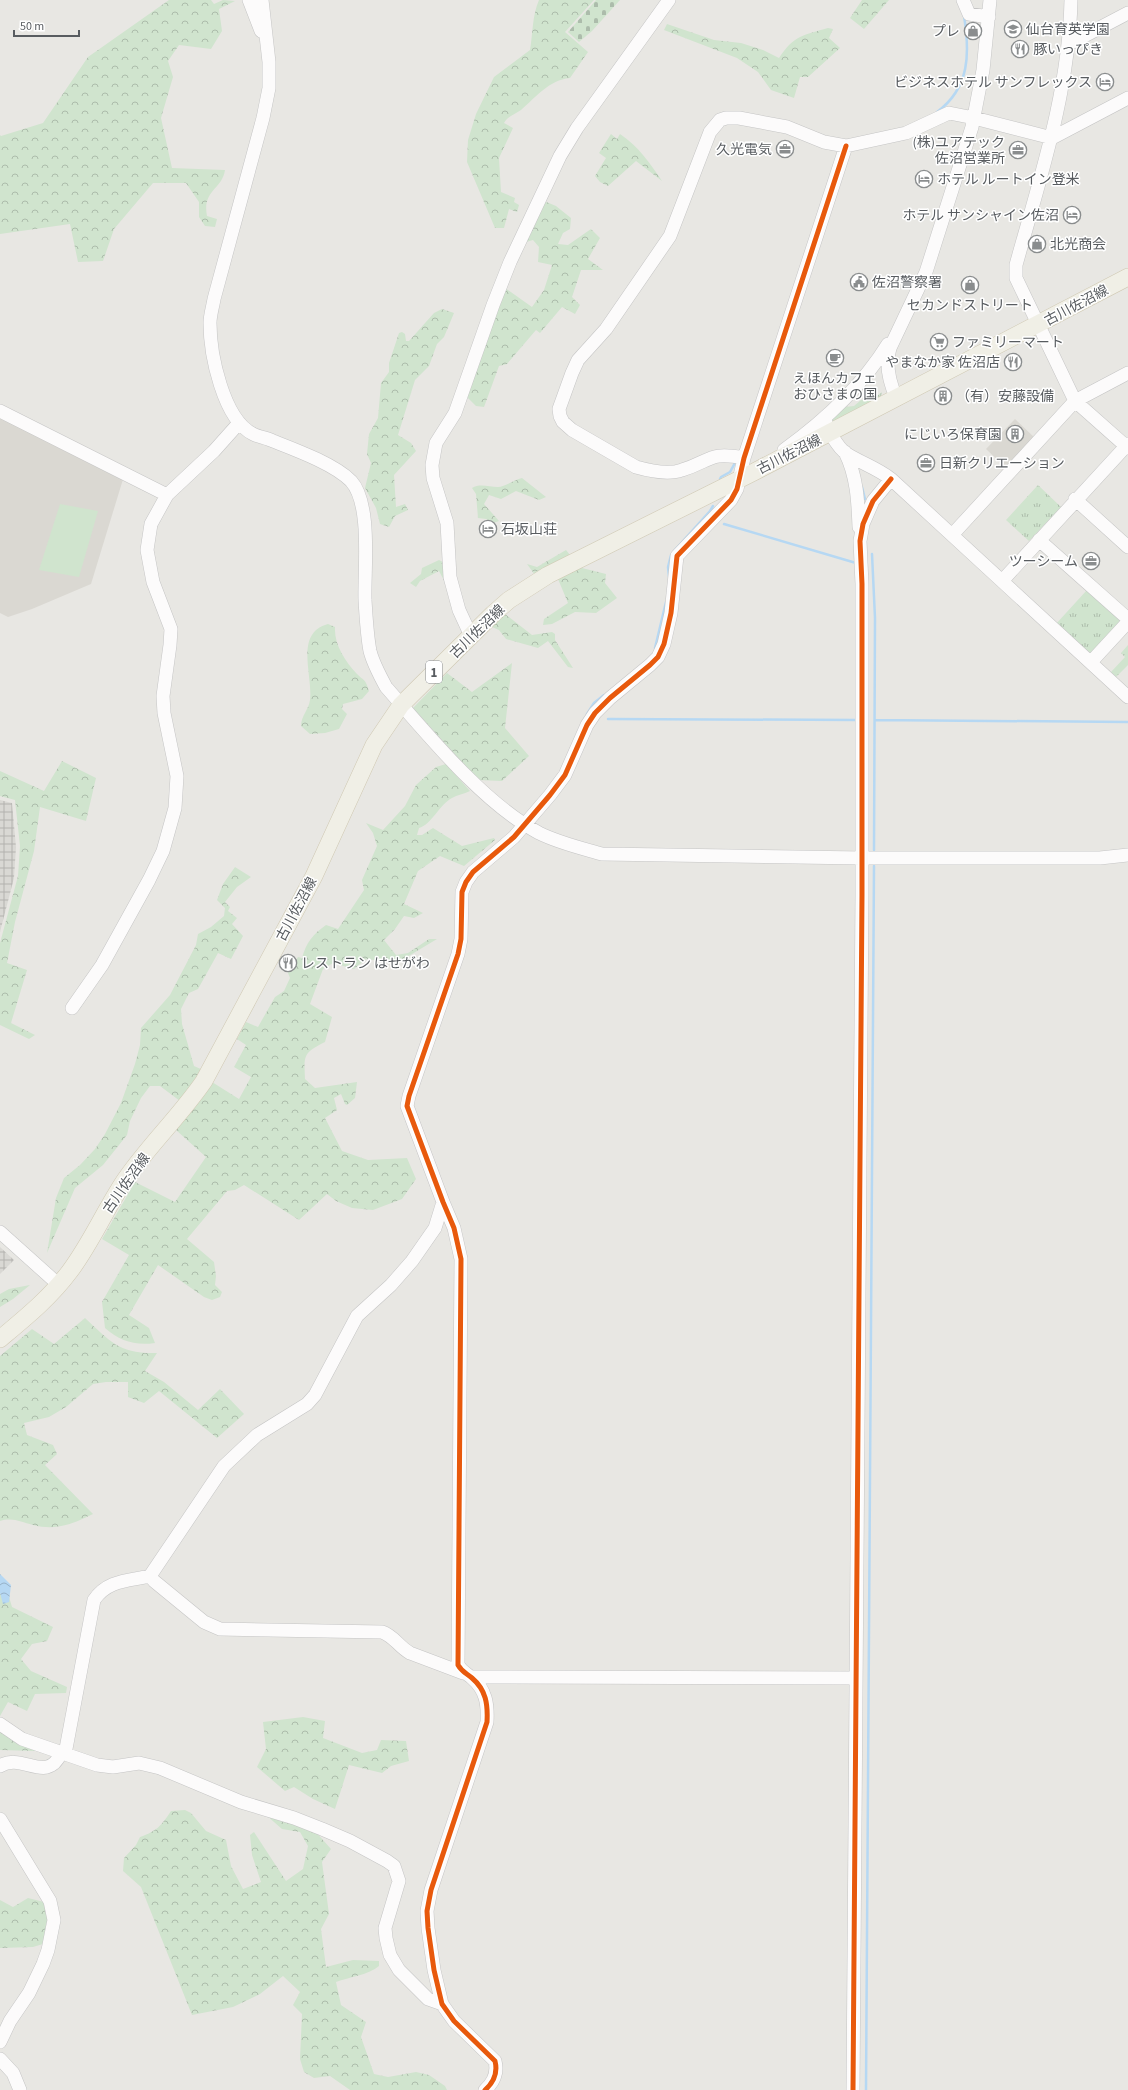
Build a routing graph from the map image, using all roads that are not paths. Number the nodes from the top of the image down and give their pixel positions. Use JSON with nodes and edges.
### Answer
{"nodes":[{"id":1,"x":249,"y":0,"type":"edge"},
{"id":2,"x":262,"y":0,"type":"edge"},
{"id":3,"x":669,"y":0,"type":"edge"},
{"id":4,"x":963,"y":0,"type":"edge"},
{"id":5,"x":990,"y":0,"type":"edge"},
{"id":6,"x":1071,"y":0,"type":"edge"},
{"id":7,"x":1128,"y":13,"type":"edge"},
{"id":8,"x":989,"y":17,"type":"junction"},
{"id":9,"x":1069,"y":44,"type":"junction"},
{"id":10,"x":269,"y":62,"type":"junction"},
{"id":11,"x":1128,"y":98,"type":"edge"},
{"id":12,"x":974,"y":118,"type":"junction"},
{"id":13,"x":1052,"y":138,"type":"junction"},
{"id":14,"x":841,"y":146,"type":"junction"},
{"id":15,"x":1128,"y":277,"type":"edge"},
{"id":16,"x":906,"y":315,"type":"junction"},
{"id":17,"x":1038,"y":325,"type":"junction"},
{"id":18,"x":1128,"y":373,"type":"edge"},
{"id":19,"x":896,"y":397,"type":"junction"},
{"id":20,"x":1076,"y":401,"type":"junction"},
{"id":21,"x":0,"y":411,"type":"edge"},
{"id":22,"x":239,"y":423,"type":"junction"},
{"id":23,"x":828,"y":424,"type":"junction"},
{"id":24,"x":1127,"y":446,"type":"edge"},
{"id":25,"x":845,"y":452,"type":"junction"},
{"id":26,"x":740,"y":457,"type":"junction"},
{"id":27,"x":746,"y":476,"type":"junction"},
{"id":28,"x":891,"y":479,"type":"junction"},
{"id":29,"x":167,"y":495,"type":"junction"},
{"id":30,"x":1075,"y":499,"type":"junction"},
{"id":31,"x":952,"y":535,"type":"junction"},
{"id":32,"x":1039,"y":540,"type":"junction"},
{"id":33,"x":860,"y":541,"type":"junction"},
{"id":34,"x":1128,"y":547,"type":"edge"},
{"id":35,"x":1002,"y":581,"type":"junction"},
{"id":36,"x":1128,"y":619,"type":"edge"},
{"id":37,"x":1128,"y":622,"type":"edge"},
{"id":38,"x":471,"y":636,"type":"junction"},
{"id":39,"x":1091,"y":662,"type":"junction"},
{"id":40,"x":1128,"y":697,"type":"edge"},
{"id":41,"x":402,"y":705,"type":"junction"},
{"id":42,"x":525,"y":824,"type":"junction"},
{"id":43,"x":1128,"y":855,"type":"edge"},
{"id":44,"x":862,"y":858,"type":"junction"},
{"id":45,"x":72,"y":1008,"type":"dead end"},
{"id":46,"x":443,"y":1202,"type":"junction"},
{"id":47,"x":0,"y":1232,"type":"edge"},
{"id":48,"x":59,"y":1285,"type":"junction"},
{"id":49,"x":0,"y":1339,"type":"edge"},
{"id":50,"x":150,"y":1576,"type":"junction"},
{"id":51,"x":467,"y":1675,"type":"junction"},
{"id":52,"x":856,"y":1678,"type":"junction"},
{"id":53,"x":0,"y":1724,"type":"edge"},
{"id":54,"x":63,"y":1754,"type":"junction"},
{"id":55,"x":0,"y":1766,"type":"edge"},
{"id":56,"x":0,"y":1819,"type":"edge"},
{"id":57,"x":442,"y":2004,"type":"junction"},
{"id":58,"x":0,"y":2042,"type":"edge"},
{"id":59,"x":0,"y":2059,"type":"edge"},
{"id":60,"x":20,"y":2090,"type":"edge"},
{"id":61,"x":485,"y":2090,"type":"edge"},
{"id":62,"x":853,"y":2090,"type":"edge"}],
"edges":[{"from":1,"to":10,"type":"street"},
{"from":2,"to":10,"type":"street"},
{"from":3,"to":38,"type":"street"},
{"from":4,"to":8,"type":"street"},
{"from":5,"to":8,"type":"street"},
{"from":6,"to":9,"type":"street"},
{"from":7,"to":9,"type":"street"},
{"from":8,"to":12,"type":"street"},
{"from":9,"to":13,"type":"street"},
{"from":10,"to":22,"type":"street"},
{"from":11,"to":13,"type":"street"},
{"from":12,"to":13,"type":"street"},
{"from":12,"to":14,"type":"street"},
{"from":12,"to":16,"type":"street"},
{"from":13,"to":17,"type":"street"},
{"from":14,"to":26,"type":"street"},
{"from":14,"to":26,"type":"street"},
{"from":15,"to":17,"type":"main road","name":"古川佐沼線","number":"1"},
{"from":16,"to":19,"type":"street"},
{"from":16,"to":23,"type":"street"},
{"from":17,"to":19,"type":"main road","name":"古川佐沼線","number":"1"},
{"from":17,"to":20,"type":"street"},
{"from":18,"to":20,"type":"street"},
{"from":19,"to":23,"type":"main road","name":"古川佐沼線","number":"1"},
{"from":20,"to":24,"type":"street"},
{"from":20,"to":31,"type":"street"},
{"from":21,"to":29,"type":"street"},
{"from":22,"to":29,"type":"street"},
{"from":22,"to":41,"type":"street"},
{"from":23,"to":25,"type":"street"},
{"from":23,"to":27,"type":"main road","name":"古川佐沼線","number":"1"},
{"from":24,"to":30,"type":"street"},
{"from":25,"to":28,"type":"street"},
{"from":25,"to":33,"type":"street"},
{"from":26,"to":27,"type":"street"},
{"from":27,"to":38,"type":"main road","name":"古川佐沼線","number":"1"},
{"from":27,"to":42,"type":"street"},
{"from":28,"to":31,"type":"street"},
{"from":28,"to":33,"type":"street"},
{"from":29,"to":45,"type":"street"},
{"from":30,"to":32,"type":"street"},
{"from":30,"to":34,"type":"street"},
{"from":31,"to":35,"type":"street"},
{"from":32,"to":35,"type":"street"},
{"from":32,"to":36,"type":"street"},
{"from":33,"to":44,"type":"street"},
{"from":35,"to":39,"type":"street"},
{"from":37,"to":39,"type":"street"},
{"from":38,"to":41,"type":"main road","name":"古川佐沼線","number":"1"},
{"from":39,"to":40,"type":"street"},
{"from":41,"to":42,"type":"street"},
{"from":41,"to":48,"type":"main road","name":"古川佐沼線","number":"1"},
{"from":42,"to":44,"type":"street"},
{"from":42,"to":46,"type":"street"},
{"from":43,"to":44,"type":"street"},
{"from":44,"to":52,"type":"street"},
{"from":46,"to":50,"type":"street"},
{"from":46,"to":51,"type":"street"},
{"from":47,"to":48,"type":"street"},
{"from":48,"to":49,"type":"main road","name":"古川佐沼線","number":"1"},
{"from":50,"to":51,"type":"street"},
{"from":50,"to":54,"type":"street"},
{"from":51,"to":52,"type":"street"},
{"from":51,"to":57,"type":"street"},
{"from":52,"to":62,"type":"street"},
{"from":53,"to":54,"type":"street"},
{"from":54,"to":55,"type":"street"},
{"from":54,"to":57,"type":"street"},
{"from":56,"to":58,"type":"street"},
{"from":57,"to":61,"type":"street"},
{"from":59,"to":60,"type":"street"}]}
